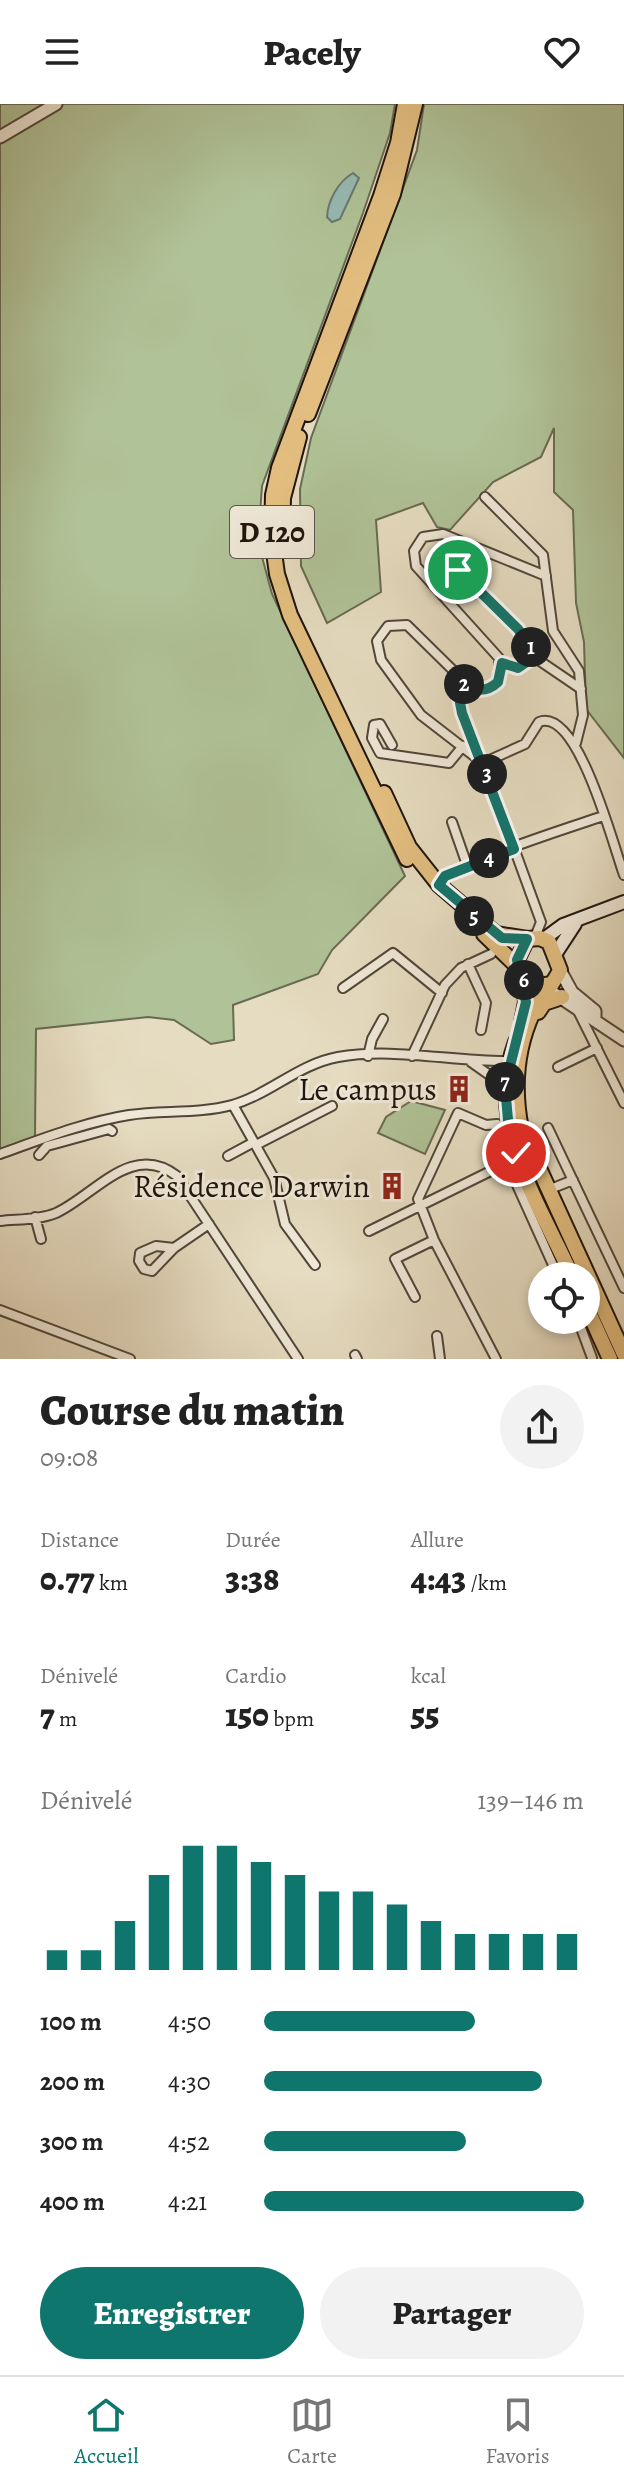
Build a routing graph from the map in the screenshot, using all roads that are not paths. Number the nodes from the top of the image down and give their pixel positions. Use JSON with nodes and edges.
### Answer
{"nodes":[{"id":1,"x":56,"y":104,"type":"edge"},
{"id":2,"x":405,"y":104,"type":"edge"},
{"id":3,"x":415,"y":104,"type":"edge"},
{"id":4,"x":0,"y":137,"type":"edge"},
{"id":5,"x":485,"y":497,"type":"dead end"},
{"id":6,"x":448,"y":536,"type":"junction"},
{"id":7,"x":546,"y":576,"type":"junction"},
{"id":8,"x":534,"y":657,"type":"junction"},
{"id":9,"x":502,"y":663,"type":"junction"},
{"id":10,"x":462,"y":681,"type":"junction"},
{"id":11,"x":581,"y":689,"type":"junction"},
{"id":12,"x":576,"y":743,"type":"junction"},
{"id":13,"x":392,"y":745,"type":"dead end"},
{"id":14,"x":463,"y":746,"type":"junction"},
{"id":15,"x":480,"y":760,"type":"junction"},
{"id":16,"x":603,"y":816,"type":"junction"},
{"id":17,"x":452,"y":822,"type":"dead end"},
{"id":18,"x":514,"y":849,"type":"junction"},
{"id":19,"x":467,"y":865,"type":"junction"},
{"id":20,"x":624,"y":875,"type":"edge"},
{"id":21,"x":439,"y":885,"type":"junction"},
{"id":22,"x":624,"y":902,"type":"edge"},
{"id":23,"x":583,"y":916,"type":"junction"},
{"id":24,"x":536,"y":938,"type":"junction"},
{"id":25,"x":556,"y":953,"type":"junction"},
{"id":26,"x":491,"y":954,"type":"dead end"},
{"id":27,"x":468,"y":964,"type":"junction"},
{"id":28,"x":560,"y":970,"type":"junction"},
{"id":29,"x":521,"y":973,"type":"junction"},
{"id":30,"x":546,"y":987,"type":"junction"},
{"id":31,"x":343,"y":988,"type":"dead end"},
{"id":32,"x":442,"y":993,"type":"junction"},
{"id":33,"x":569,"y":1001,"type":"junction"},
{"id":34,"x":595,"y":1016,"type":"junction"},
{"id":35,"x":383,"y":1019,"type":"dead end"},
{"id":36,"x":529,"y":1025,"type":"junction"},
{"id":37,"x":481,"y":1030,"type":"dead end"},
{"id":38,"x":592,"y":1036,"type":"junction"},
{"id":39,"x":620,"y":1036,"type":"edge"},
{"id":40,"x":597,"y":1048,"type":"junction"},
{"id":41,"x":368,"y":1056,"type":"junction"},
{"id":42,"x":412,"y":1056,"type":"junction"},
{"id":43,"x":509,"y":1061,"type":"junction"},
{"id":44,"x":471,"y":1062,"type":"junction"},
{"id":45,"x":558,"y":1067,"type":"dead end"},
{"id":46,"x":505,"y":1093,"type":"junction"},
{"id":47,"x":624,"y":1103,"type":"edge"},
{"id":48,"x":233,"y":1105,"type":"junction"},
{"id":49,"x":332,"y":1106,"type":"dead end"},
{"id":50,"x":497,"y":1124,"type":"junction"},
{"id":51,"x":92,"y":1128,"type":"junction"},
{"id":52,"x":548,"y":1128,"type":"dead end"},
{"id":53,"x":112,"y":1131,"type":"dead end"},
{"id":54,"x":255,"y":1144,"type":"junction"},
{"id":55,"x":0,"y":1154,"type":"edge"},
{"id":56,"x":39,"y":1155,"type":"dead end"},
{"id":57,"x":228,"y":1156,"type":"dead end"},
{"id":58,"x":507,"y":1163,"type":"junction"},
{"id":59,"x":573,"y":1180,"type":"junction"},
{"id":60,"x":548,"y":1190,"type":"junction"},
{"id":61,"x":418,"y":1207,"type":"junction"},
{"id":62,"x":532,"y":1216,"type":"junction"},
{"id":63,"x":35,"y":1217,"type":"junction"},
{"id":64,"x":0,"y":1221,"type":"edge"},
{"id":65,"x":209,"y":1224,"type":"junction"},
{"id":66,"x":369,"y":1231,"type":"dead end"},
{"id":67,"x":552,"y":1238,"type":"junction"},
{"id":68,"x":41,"y":1239,"type":"dead end"},
{"id":69,"x":434,"y":1240,"type":"junction"},
{"id":70,"x":174,"y":1248,"type":"dead end"},
{"id":71,"x":551,"y":1262,"type":"edge"},
{"id":72,"x":565,"y":1262,"type":"edge"},
{"id":73,"x":315,"y":1265,"type":"dead end"},
{"id":74,"x":624,"y":1288,"type":"edge"},
{"id":75,"x":415,"y":1297,"type":"dead end"},
{"id":76,"x":0,"y":1310,"type":"edge"},
{"id":77,"x":583,"y":1334,"type":"edge"},
{"id":78,"x":599,"y":1334,"type":"edge"},
{"id":79,"x":437,"y":1336,"type":"dead end"},
{"id":80,"x":624,"y":1354,"type":"edge"},
{"id":81,"x":130,"y":1359,"type":"edge"},
{"id":82,"x":298,"y":1359,"type":"edge"},
{"id":83,"x":440,"y":1359,"type":"edge"},
{"id":84,"x":496,"y":1359,"type":"edge"},
{"id":85,"x":591,"y":1359,"type":"edge"},
{"id":86,"x":610,"y":1359,"type":"edge"}],
"edges":[{"from":1,"to":4,"type":"street"},
{"from":2,"to":29,"type":"main road","number":"D 120"},
{"from":3,"to":21,"type":"main road","number":"D 120"},
{"from":5,"to":7,"type":"street"},
{"from":6,"to":7,"type":"street"},
{"from":6,"to":8,"type":"street"},
{"from":6,"to":9,"type":"street"},
{"from":7,"to":11,"type":"street"},
{"from":8,"to":9,"type":"street"},
{"from":8,"to":11,"type":"street"},
{"from":9,"to":10,"type":"street"},
{"from":10,"to":14,"type":"street"},
{"from":10,"to":15,"type":"street"},
{"from":11,"to":12,"type":"street"},
{"from":12,"to":15,"type":"street"},
{"from":12,"to":16,"type":"street"},
{"from":13,"to":14,"type":"street"},
{"from":14,"to":15,"type":"street"},
{"from":15,"to":18,"type":"street"},
{"from":16,"to":18,"type":"street"},
{"from":16,"to":20,"type":"street"},
{"from":17,"to":19,"type":"street"},
{"from":18,"to":19,"type":"street"},
{"from":18,"to":24,"type":"street"},
{"from":19,"to":21,"type":"street"},
{"from":21,"to":24,"type":"main road","number":"D 120"},
{"from":22,"to":23,"type":"main road"},
{"from":23,"to":24,"type":"main road"},
{"from":23,"to":25,"type":"main road"},
{"from":24,"to":25,"type":"main road"},
{"from":24,"to":29,"type":"main road"},
{"from":25,"to":28,"type":"main road"},
{"from":26,"to":27,"type":"street"},
{"from":27,"to":32,"type":"street"},
{"from":27,"to":37,"type":"street"},
{"from":28,"to":30,"type":"main road"},
{"from":28,"to":34,"type":"street"},
{"from":29,"to":30,"type":"main road"},
{"from":29,"to":43,"type":"main road"},
{"from":30,"to":33,"type":"street"},
{"from":30,"to":36,"type":"main road"},
{"from":31,"to":32,"type":"street"},
{"from":32,"to":42,"type":"street"},
{"from":33,"to":34,"type":"street"},
{"from":33,"to":36,"type":"main road"},
{"from":33,"to":38,"type":"street"},
{"from":34,"to":38,"type":"street"},
{"from":34,"to":39,"type":"street"},
{"from":35,"to":41,"type":"street"},
{"from":36,"to":60,"type":"main road"},
{"from":38,"to":40,"type":"street"},
{"from":40,"to":45,"type":"street"},
{"from":40,"to":47,"type":"street"},
{"from":41,"to":42,"type":"street"},
{"from":41,"to":48,"type":"street"},
{"from":42,"to":44,"type":"street"},
{"from":43,"to":44,"type":"street"},
{"from":43,"to":46,"type":"main road"},
{"from":44,"to":46,"type":"street"},
{"from":46,"to":50,"type":"street"},
{"from":46,"to":67,"type":"main road"},
{"from":48,"to":51,"type":"street"},
{"from":48,"to":54,"type":"street"},
{"from":49,"to":54,"type":"street"},
{"from":50,"to":58,"type":"street"},
{"from":50,"to":61,"type":"street"},
{"from":51,"to":53,"type":"street"},
{"from":51,"to":55,"type":"street"},
{"from":51,"to":56,"type":"street"},
{"from":52,"to":59,"type":"street"},
{"from":54,"to":57,"type":"street"},
{"from":54,"to":73,"type":"street"},
{"from":58,"to":61,"type":"street"},
{"from":58,"to":62,"type":"street"},
{"from":59,"to":60,"type":"street"},
{"from":59,"to":74,"type":"street"},
{"from":60,"to":80,"type":"main road"},
{"from":61,"to":66,"type":"street"},
{"from":61,"to":69,"type":"street"},
{"from":62,"to":67,"type":"street"},
{"from":62,"to":71,"type":"street"},
{"from":63,"to":64,"type":"street"},
{"from":63,"to":65,"type":"street"},
{"from":63,"to":68,"type":"street"},
{"from":65,"to":70,"type":"street"},
{"from":65,"to":82,"type":"street"},
{"from":67,"to":72,"type":"main road"},
{"from":69,"to":75,"type":"street"},
{"from":69,"to":84,"type":"street"},
{"from":76,"to":81,"type":"street"},
{"from":77,"to":85,"type":"street"},
{"from":78,"to":86,"type":"main road"},
{"from":79,"to":83,"type":"street"}]}
